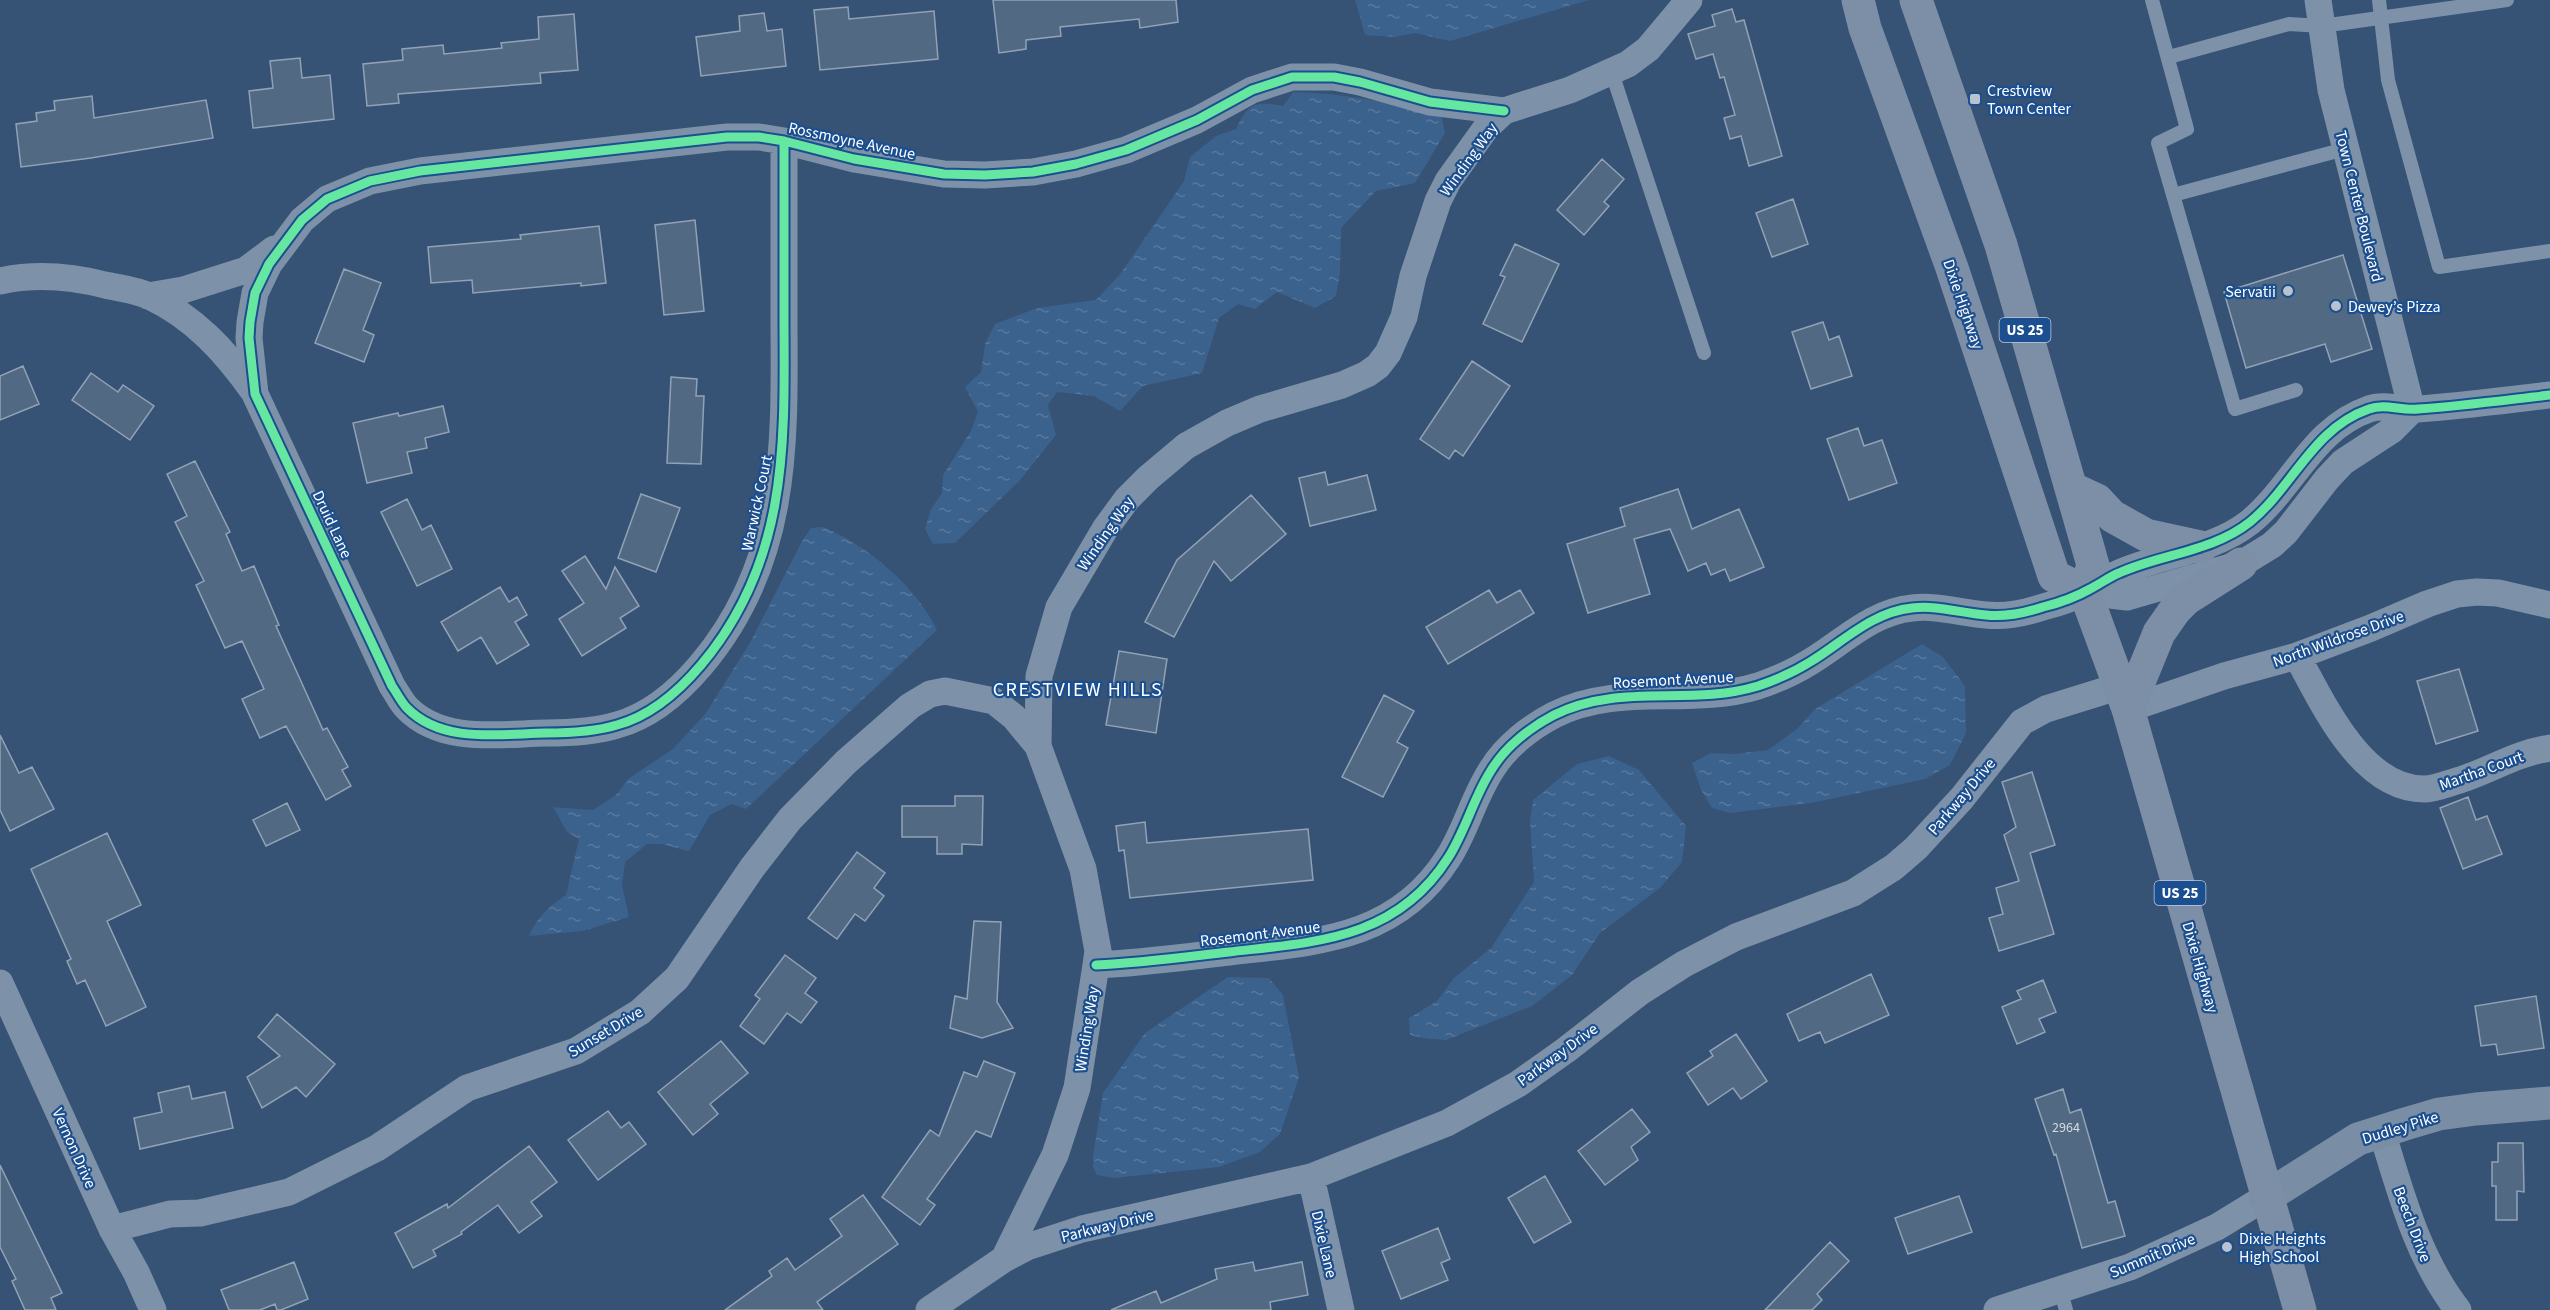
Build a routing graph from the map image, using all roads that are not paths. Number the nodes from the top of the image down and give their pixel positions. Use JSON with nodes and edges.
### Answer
{"nodes":[{"id":1,"x":1689,"y":0,"type":"edge"},
{"id":2,"x":1858,"y":0,"type":"edge"},
{"id":3,"x":1916,"y":0,"type":"edge"},
{"id":4,"x":2152,"y":0,"type":"edge"},
{"id":5,"x":2379,"y":0,"type":"edge"},
{"id":6,"x":2507,"y":0,"type":"edge"},
{"id":7,"x":2320,"y":13,"type":"edge"},
{"id":8,"x":2381,"y":18,"type":"junction"},
{"id":9,"x":2169,"y":57,"type":"junction"},
{"id":10,"x":1612,"y":73,"type":"junction"},
{"id":11,"x":1504,"y":111,"type":"junction"},
{"id":12,"x":784,"y":141,"type":"junction"},
{"id":13,"x":2345,"y":149,"type":"junction"},
{"id":14,"x":2173,"y":195,"type":"junction"},
{"id":15,"x":283,"y":243,"type":"junction"},
{"id":16,"x":2550,"y":251,"type":"edge"},
{"id":17,"x":0,"y":281,"type":"edge"},
{"id":18,"x":148,"y":296,"type":"junction"},
{"id":19,"x":250,"y":322,"type":"joint"},
{"id":20,"x":1704,"y":353,"type":"dead end"},
{"id":21,"x":2296,"y":390,"type":"dead end"},
{"id":22,"x":255,"y":394,"type":"junction"},
{"id":23,"x":2550,"y":395,"type":"edge"},
{"id":24,"x":2412,"y":410,"type":"junction"},
{"id":25,"x":2071,"y":488,"type":"junction"},
{"id":26,"x":2201,"y":547,"type":"junction"},
{"id":27,"x":2241,"y":564,"type":"junction"},
{"id":28,"x":2085,"y":592,"type":"junction"},
{"id":29,"x":2550,"y":605,"type":"edge"},
{"id":30,"x":2297,"y":656,"type":"junction"},
{"id":31,"x":1040,"y":676,"type":"junction"},
{"id":32,"x":2124,"y":698,"type":"junction"},
{"id":33,"x":994,"y":701,"type":"junction"},
{"id":34,"x":427,"y":724,"type":"joint"},
{"id":35,"x":1038,"y":746,"type":"junction"},
{"id":36,"x":2550,"y":748,"type":"edge"},
{"id":37,"x":1096,"y":964,"type":"junction"},
{"id":38,"x":0,"y":983,"type":"edge"},
{"id":39,"x":2550,"y":1103,"type":"edge"},
{"id":40,"x":2382,"y":1132,"type":"junction"},
{"id":41,"x":1311,"y":1178,"type":"junction"},
{"id":42,"x":2266,"y":1197,"type":"junction"},
{"id":43,"x":112,"y":1230,"type":"junction"},
{"id":44,"x":1004,"y":1258,"type":"junction"},
{"id":45,"x":2063,"y":1300,"type":"edge"},
{"id":46,"x":153,"y":1310,"type":"edge"},
{"id":47,"x":929,"y":1310,"type":"edge"},
{"id":48,"x":1341,"y":1310,"type":"edge"},
{"id":49,"x":1997,"y":1310,"type":"edge"},
{"id":50,"x":2300,"y":1310,"type":"edge"},
{"id":51,"x":2458,"y":1310,"type":"edge"}],
"edges":[{"from":1,"to":10,"type":"street","name":"Winding Way"},
{"from":2,"to":28,"type":"main road","name":"Dixie Highway","number":"US 25"},
{"from":3,"to":25,"type":"main road","number":"US 25"},
{"from":4,"to":9,"type":"lane"},
{"from":5,"to":8,"type":"lane"},
{"from":6,"to":8,"type":"lane"},
{"from":7,"to":8,"type":"lane"},
{"from":7,"to":9,"type":"lane"},
{"from":7,"to":13,"type":"street","name":"Town Center Boulevard"},
{"from":8,"to":16,"type":"lane"},
{"from":9,"to":14,"type":"lane"},
{"from":10,"to":11,"type":"street","name":"Winding Way"},
{"from":10,"to":20,"type":"lane"},
{"from":11,"to":12,"type":"street","name":"Rossmoyne Avenue"},
{"from":11,"to":31,"type":"street","name":"Winding Way"},
{"from":12,"to":15,"type":"street","name":"Rossmoyne Avenue"},
{"from":12,"to":34,"type":"street","name":"Warwick Court"},
{"from":13,"to":14,"type":"lane"},
{"from":13,"to":24,"type":"street","name":"Town Center Boulevard"},
{"from":14,"to":21,"type":"lane"},
{"from":15,"to":18,"type":"street","name":"Rossmoyne Avenue"},
{"from":15,"to":19,"type":"street","name":"Rossmoyne Avenue"},
{"from":17,"to":18,"type":"street","name":"Rossmoyne Avenue"},
{"from":18,"to":22,"type":"street","name":"Rossmoyne Avenue"},
{"from":19,"to":22,"type":"street","name":"Druid Lane"},
{"from":22,"to":34,"type":"street","name":"Druid Lane"},
{"from":23,"to":24,"type":"street"},
{"from":24,"to":26,"type":"street"},
{"from":24,"to":27,"type":"street"},
{"from":25,"to":26,"type":"main road"},
{"from":25,"to":28,"type":"main road","number":"US 25"},
{"from":26,"to":28,"type":"street"},
{"from":27,"to":28,"type":"street"},
{"from":27,"to":32,"type":"main road"},
{"from":28,"to":32,"type":"main road","name":"Dixie Highway","number":"US 25"},
{"from":28,"to":37,"type":"street","name":"Rosemont Avenue"},
{"from":29,"to":30,"type":"street","name":"North Wildrose Drive"},
{"from":30,"to":32,"type":"street","name":"North Wildrose Drive"},
{"from":30,"to":36,"type":"street","name":"Martha Court"},
{"from":31,"to":33,"type":"street"},
{"from":31,"to":35,"type":"street","name":"Winding Way"},
{"from":32,"to":41,"type":"street","name":"Parkway Drive"},
{"from":32,"to":42,"type":"main road","name":"Dixie Highway","number":"US 25"},
{"from":33,"to":35,"type":"street","name":"Sunset Drive"},
{"from":33,"to":43,"type":"street","name":"Sunset Drive"},
{"from":35,"to":37,"type":"street","name":"Winding Way"},
{"from":37,"to":44,"type":"street","name":"Winding Way"},
{"from":38,"to":43,"type":"street","name":"Vernon Drive"},
{"from":39,"to":40,"type":"street","name":"Dudley Pike"},
{"from":40,"to":42,"type":"street","name":"Dudley Pike"},
{"from":40,"to":51,"type":"street","name":"Beech Drive"},
{"from":41,"to":44,"type":"street","name":"Parkway Drive"},
{"from":41,"to":48,"type":"street","name":"Dixie Lane"},
{"from":42,"to":45,"type":"street","name":"Summit Drive"},
{"from":42,"to":50,"type":"main road","name":"Dixie Highway","number":"US 25"},
{"from":43,"to":46,"type":"street","name":"Vernon Drive"},
{"from":44,"to":47,"type":"street","name":"Parkway Drive"},
{"from":45,"to":49,"type":"street","name":"Summit Drive"}]}
